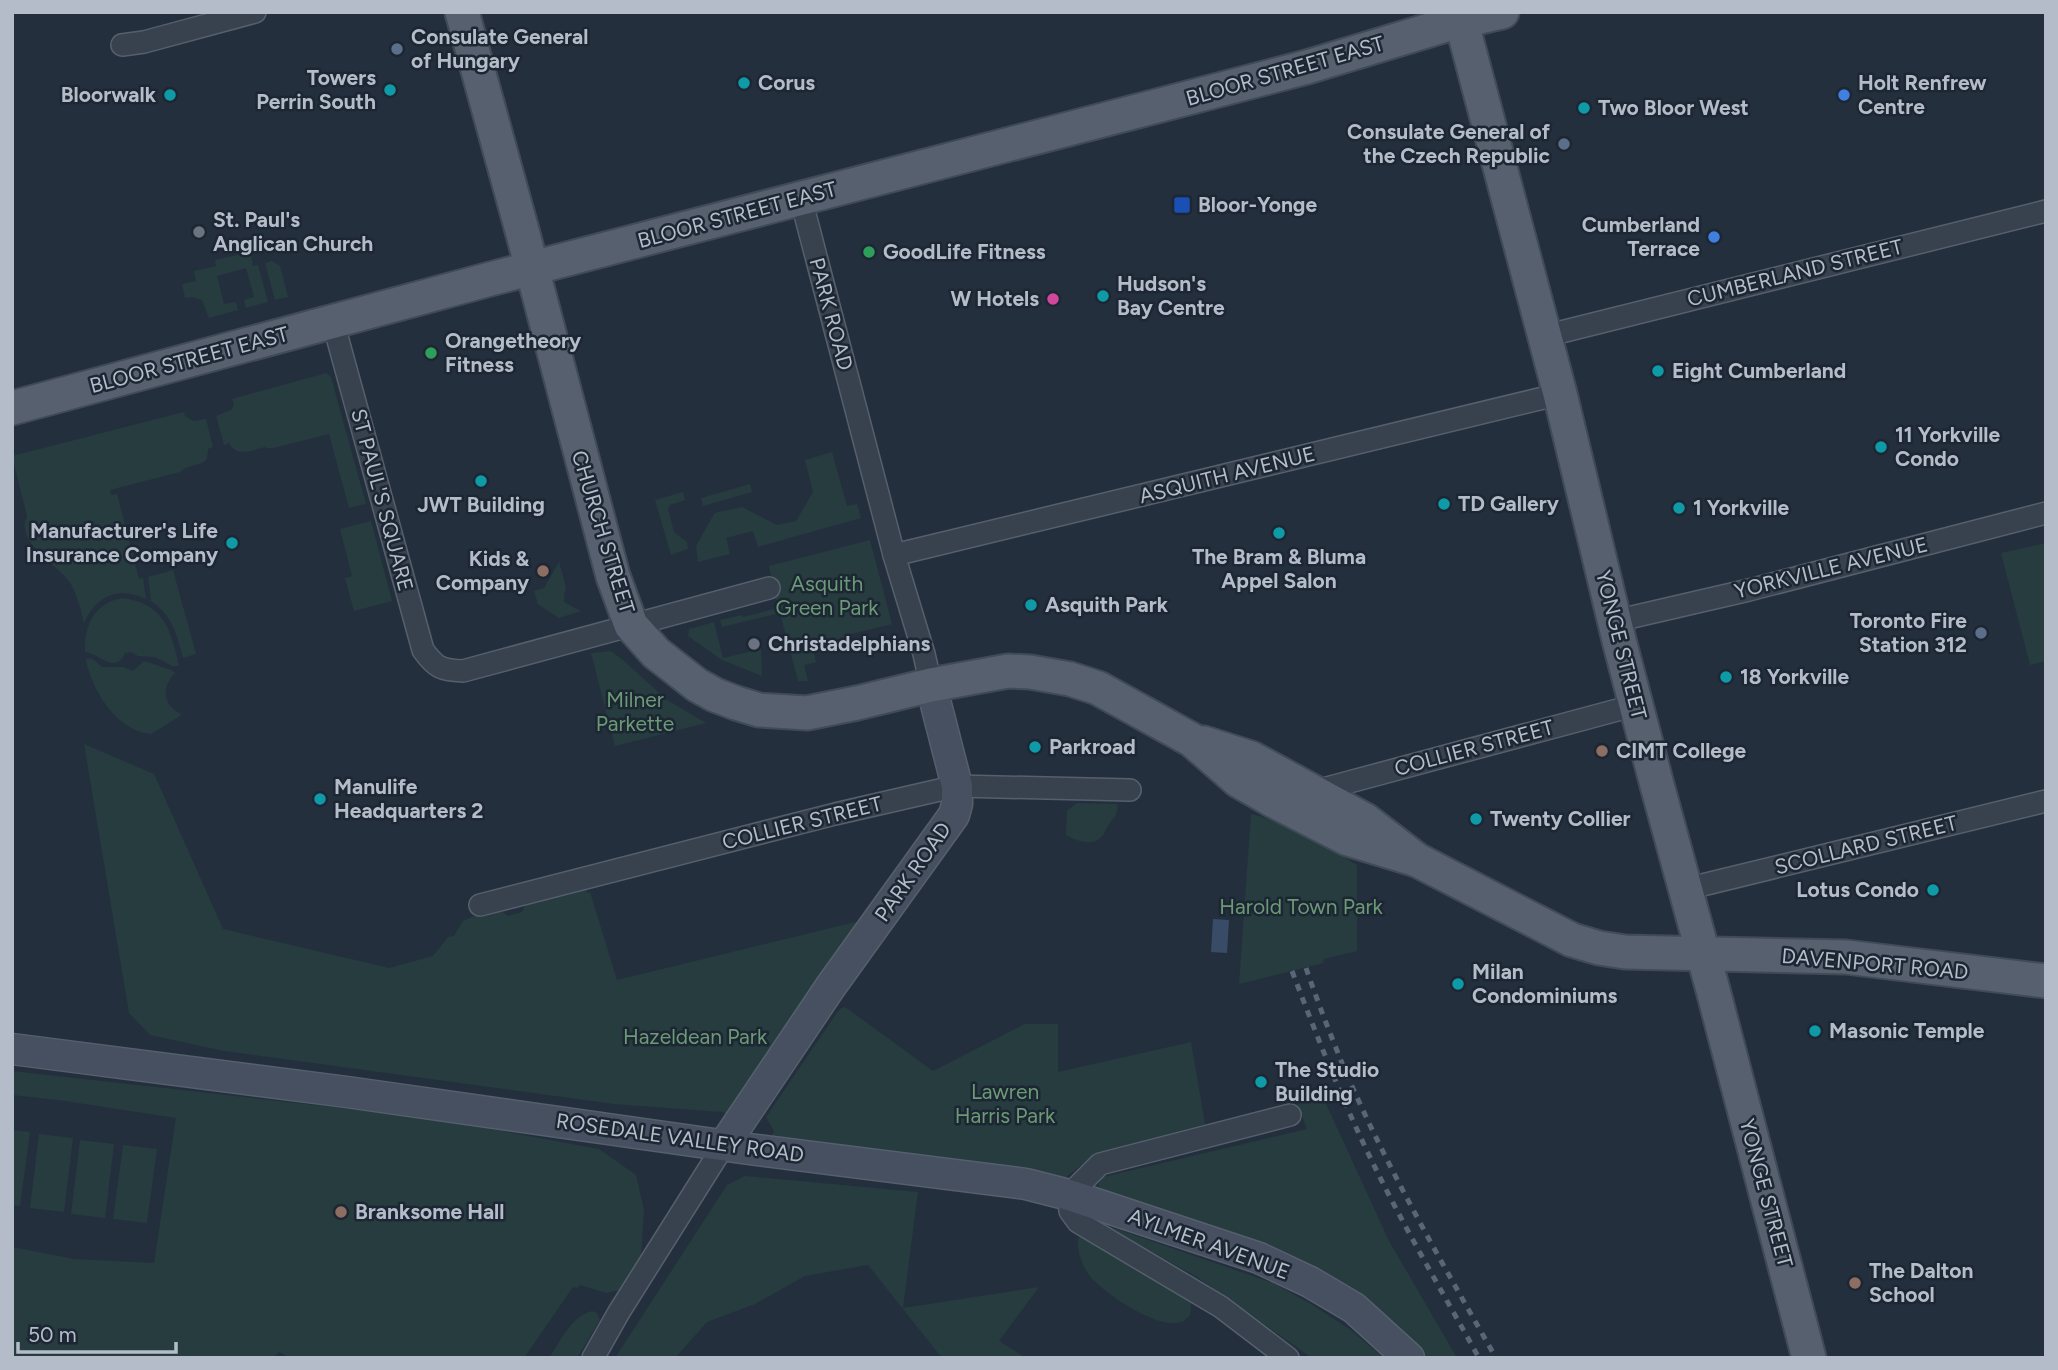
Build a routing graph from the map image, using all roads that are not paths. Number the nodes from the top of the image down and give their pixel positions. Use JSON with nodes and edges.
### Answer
{"nodes":[{"id":1,"x":255,"y":12,"type":"edge"},
{"id":2,"x":461,"y":12,"type":"edge"},
{"id":3,"x":1502,"y":12,"type":"edge"},
{"id":4,"x":1461,"y":17,"type":"edge"},
{"id":5,"x":122,"y":45,"type":"dead end"},
{"id":6,"x":801,"y":199,"type":"junction"},
{"id":7,"x":2046,"y":211,"type":"edge"},
{"id":8,"x":531,"y":269,"type":"junction"},
{"id":9,"x":333,"y":322,"type":"junction"},
{"id":10,"x":1545,"y":336,"type":"junction"},
{"id":11,"x":1560,"y":394,"type":"junction"},
{"id":12,"x":12,"y":408,"type":"edge"},
{"id":13,"x":2046,"y":513,"type":"edge"},
{"id":14,"x":894,"y":555,"type":"junction"},
{"id":15,"x":769,"y":588,"type":"dead end"},
{"id":16,"x":1615,"y":621,"type":"junction"},
{"id":17,"x":631,"y":625,"type":"junction"},
{"id":18,"x":931,"y":685,"type":"junction"},
{"id":19,"x":1636,"y":705,"type":"junction"},
{"id":20,"x":1192,"y":740,"type":"junction"},
{"id":21,"x":957,"y":786,"type":"junction"},
{"id":22,"x":1130,"y":790,"type":"dead end"},
{"id":23,"x":1312,"y":792,"type":"junction"},
{"id":24,"x":2046,"y":801,"type":"edge"},
{"id":25,"x":1417,"y":860,"type":"junction"},
{"id":26,"x":1686,"y":889,"type":"junction"},
{"id":27,"x":480,"y":905,"type":"dead end"},
{"id":28,"x":1703,"y":953,"type":"junction"},
{"id":29,"x":2046,"y":981,"type":"edge"},
{"id":30,"x":12,"y":1049,"type":"edge"},
{"id":31,"x":1290,"y":1115,"type":"dead end"},
{"id":32,"x":723,"y":1145,"type":"junction"},
{"id":33,"x":1069,"y":1195,"type":"junction"},
{"id":34,"x":593,"y":1358,"type":"edge"},
{"id":35,"x":1288,"y":1358,"type":"edge"},
{"id":36,"x":1409,"y":1358,"type":"edge"},
{"id":37,"x":1809,"y":1358,"type":"edge"}],
"edges":[{"from":1,"to":5,"type":"street"},
{"from":2,"to":8,"type":"main road","name":"CHURCH STREET"},
{"from":3,"to":4,"type":"main road","name":"BLOOR STREET EAST"},
{"from":4,"to":6,"type":"main road","name":"BLOOR STREET EAST"},
{"from":4,"to":10,"type":"main road","name":"YONGE STREET"},
{"from":6,"to":8,"type":"main road","name":"BLOOR STREET EAST"},
{"from":6,"to":14,"type":"street","name":"PARK ROAD"},
{"from":7,"to":10,"type":"street","name":"CUMBERLAND STREET"},
{"from":8,"to":9,"type":"main road","name":"BLOOR STREET EAST"},
{"from":8,"to":17,"type":"main road","name":"CHURCH STREET"},
{"from":9,"to":12,"type":"main road","name":"BLOOR STREET EAST"},
{"from":9,"to":17,"type":"street","name":"ST PAUL'S SQUARE"},
{"from":10,"to":11,"type":"main road","name":"YONGE STREET"},
{"from":11,"to":14,"type":"street","name":"ASQUITH AVENUE"},
{"from":11,"to":16,"type":"main road","name":"YONGE STREET"},
{"from":13,"to":16,"type":"street","name":"YORKVILLE AVENUE"},
{"from":14,"to":18,"type":"street","name":"PARK ROAD"},
{"from":15,"to":17,"type":"street"},
{"from":16,"to":19,"type":"main road","name":"YONGE STREET"},
{"from":17,"to":18,"type":"main road","name":"CHURCH STREET"},
{"from":18,"to":20,"type":"main road","name":"CHURCH STREET"},
{"from":18,"to":21,"type":"street","name":"PARK ROAD"},
{"from":19,"to":23,"type":"street","name":"COLLIER STREET"},
{"from":19,"to":26,"type":"main road","name":"YONGE STREET"},
{"from":20,"to":23,"type":"main road","name":"CHURCH STREET"},
{"from":20,"to":25,"type":"main road","name":"CHURCH STREET"},
{"from":21,"to":22,"type":"street","name":"COLLIER STREET"},
{"from":21,"to":27,"type":"street","name":"COLLIER STREET"},
{"from":21,"to":32,"type":"street","name":"PARK ROAD"},
{"from":23,"to":25,"type":"main road","name":"CHURCH STREET"},
{"from":24,"to":26,"type":"street","name":"SCOLLARD STREET"},
{"from":25,"to":28,"type":"main road","name":"CHURCH STREET"},
{"from":26,"to":28,"type":"main road","name":"YONGE STREET"},
{"from":28,"to":29,"type":"main road","name":"DAVENPORT ROAD"},
{"from":28,"to":37,"type":"main road","name":"YONGE STREET"},
{"from":30,"to":32,"type":"street","name":"ROSEDALE VALLEY ROAD"},
{"from":31,"to":33,"type":"street"},
{"from":32,"to":33,"type":"street","name":"ROSEDALE VALLEY ROAD"},
{"from":32,"to":34,"type":"street","name":"PARK ROAD"},
{"from":33,"to":35,"type":"street"},
{"from":33,"to":36,"type":"street","name":"AYLMER AVENUE"}]}
